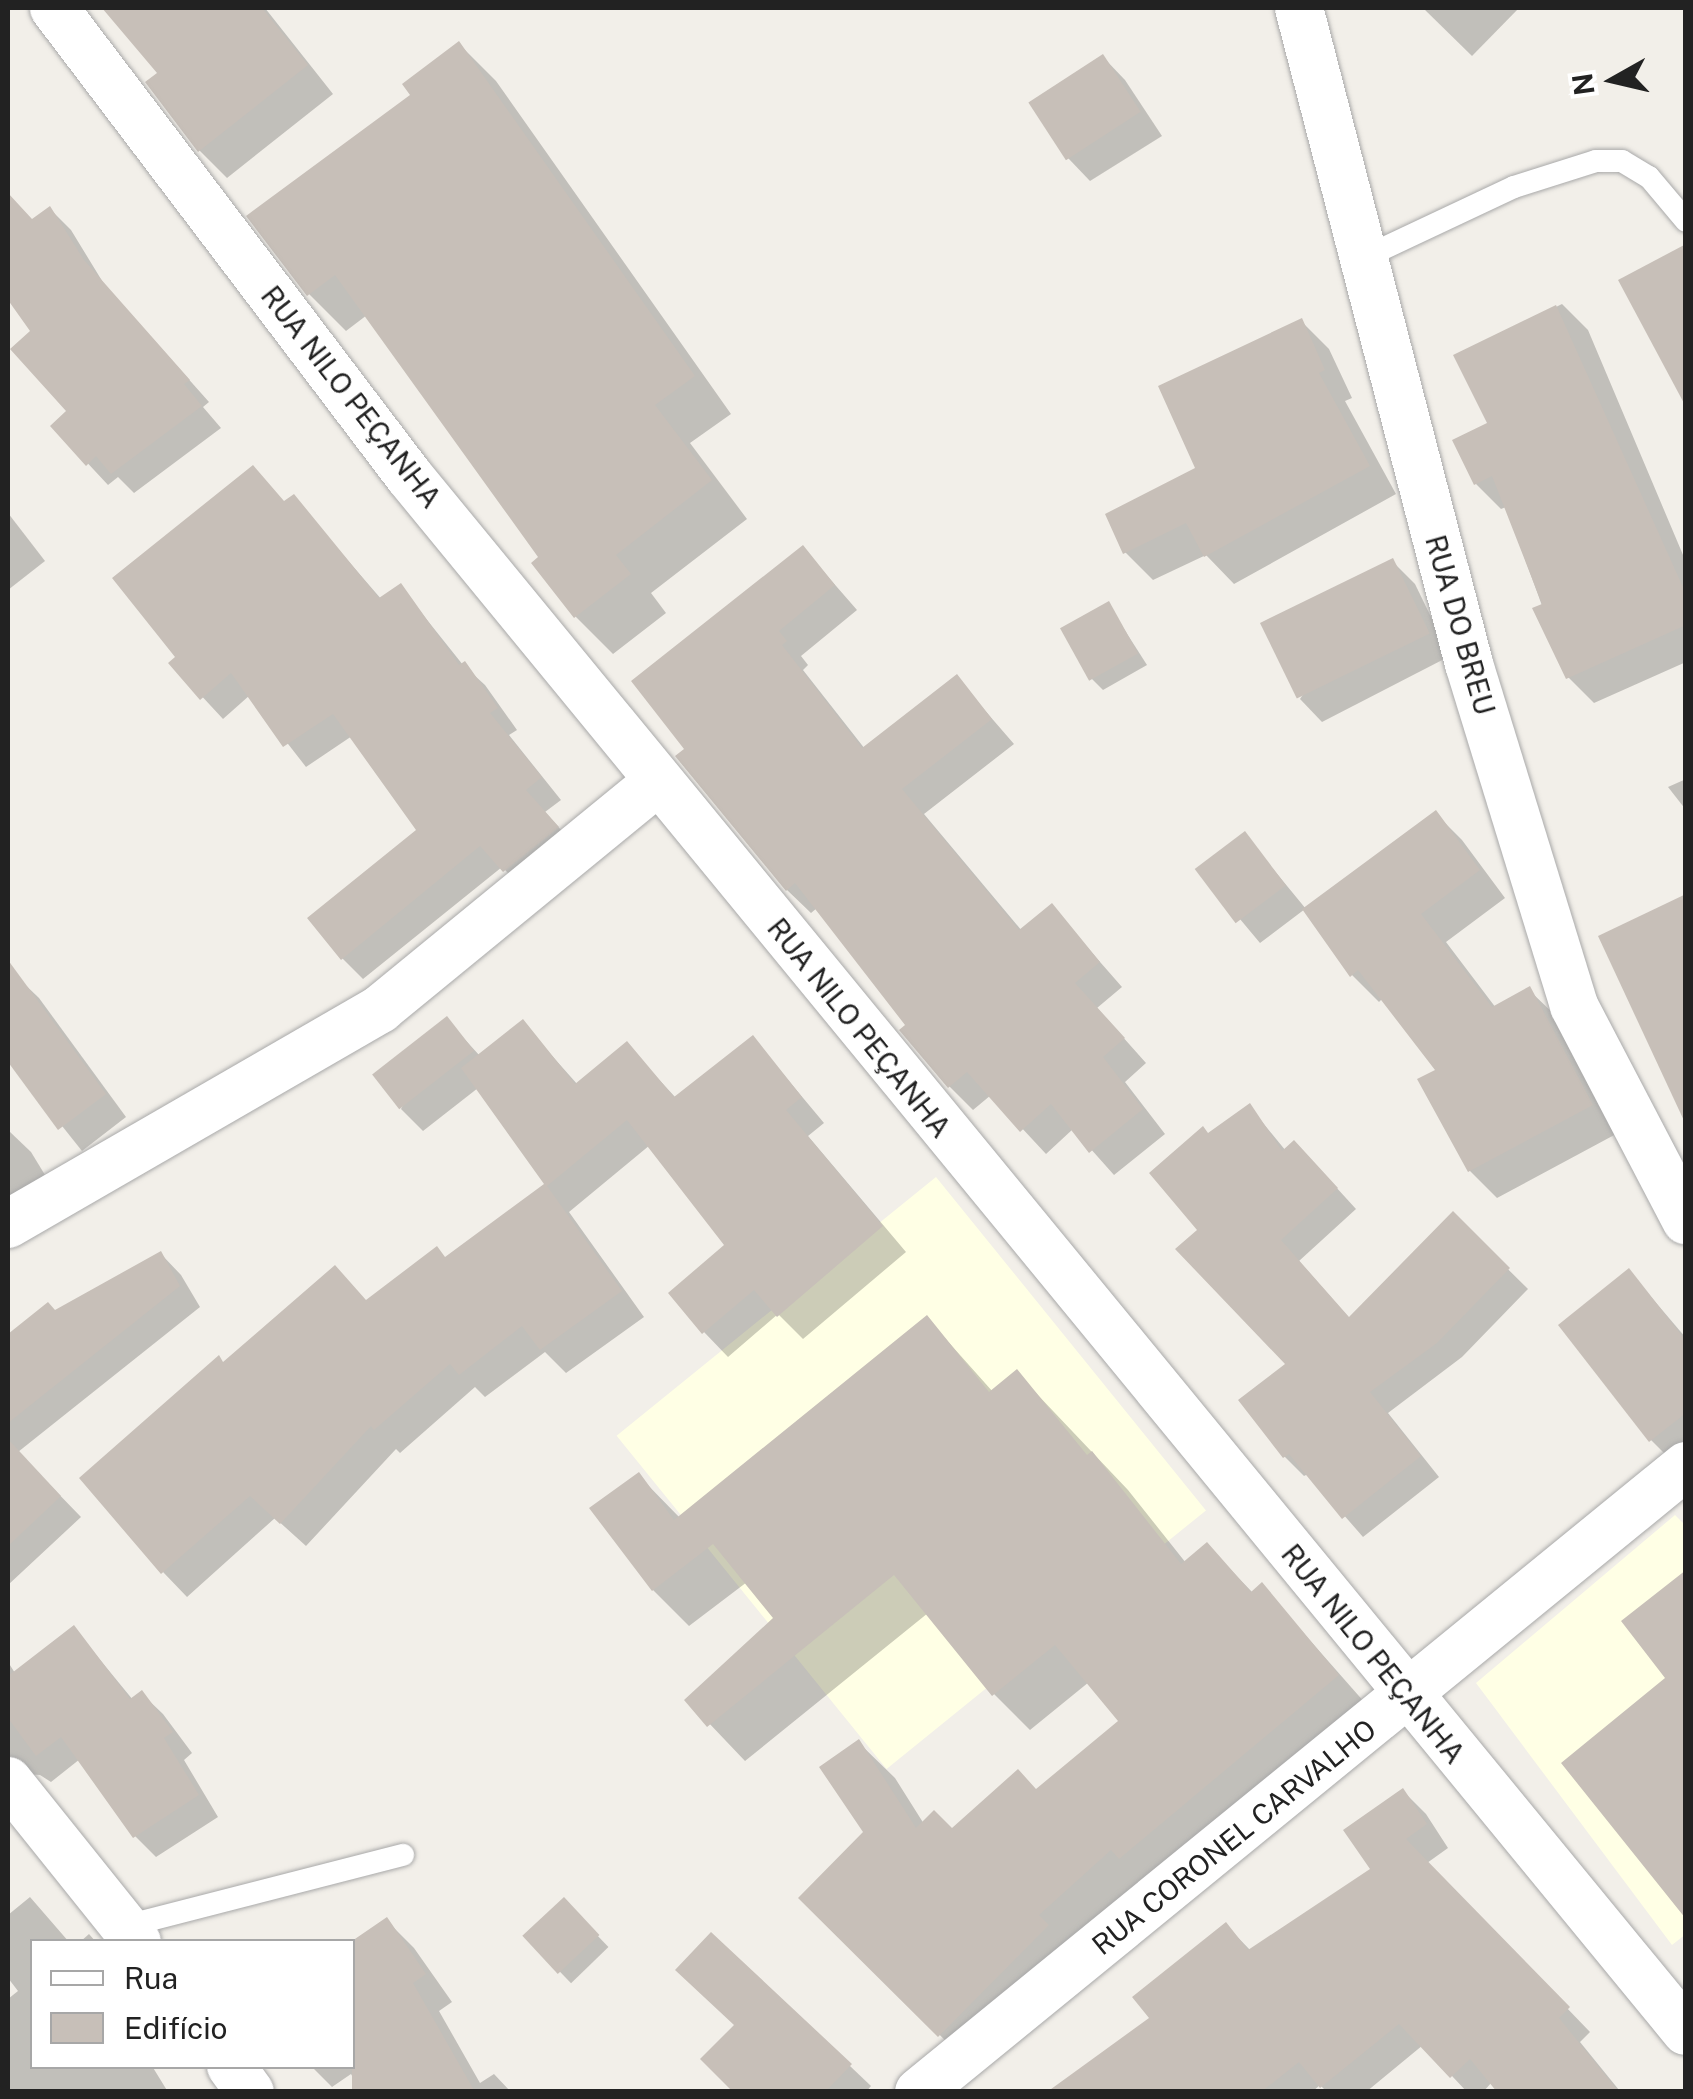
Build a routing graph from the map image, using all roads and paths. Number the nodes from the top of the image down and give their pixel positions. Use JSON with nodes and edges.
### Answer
{"nodes":[{"id":1,"x":54,"y":8,"type":"edge"},
{"id":2,"x":1300,"y":8,"type":"edge"},
{"id":3,"x":1686,"y":221,"type":"edge"},
{"id":4,"x":1361,"y":260,"type":"junction"},
{"id":5,"x":658,"y":782,"type":"junction"},
{"id":6,"x":1686,"y":1220,"type":"edge"},
{"id":7,"x":8,"y":1224,"type":"edge"},
{"id":8,"x":1686,"y":1466,"type":"edge"},
{"id":9,"x":1408,"y":1698,"type":"junction"},
{"id":10,"x":8,"y":1781,"type":"edge"},
{"id":11,"x":402,"y":1855,"type":"dead end"},
{"id":12,"x":132,"y":1934,"type":"edge"},
{"id":13,"x":1686,"y":2031,"type":"edge"},
{"id":14,"x":233,"y":2069,"type":"edge"},
{"id":15,"x":250,"y":2092,"type":"edge"},
{"id":16,"x":919,"y":2092,"type":"edge"}],
"edges":[{"from":1,"to":5,"type":"street","name":"RUA NILO PEÇANHA"},
{"from":2,"to":4,"type":"street","name":"RUA DO BREU"},
{"from":3,"to":4,"type":"lane"},
{"from":4,"to":6,"type":"street","name":"RUA DO BREU"},
{"from":5,"to":7,"type":"street"},
{"from":5,"to":9,"type":"street","name":"RUA NILO PEÇANHA"},
{"from":8,"to":9,"type":"street","name":"RUA CORONEL CARVALHO"},
{"from":9,"to":13,"type":"street","name":"RUA NILO PEÇANHA"},
{"from":9,"to":16,"type":"street","name":"RUA CORONEL CARVALHO"},
{"from":10,"to":12,"type":"street"},
{"from":11,"to":12,"type":"lane"},
{"from":14,"to":15,"type":"street"}]}
